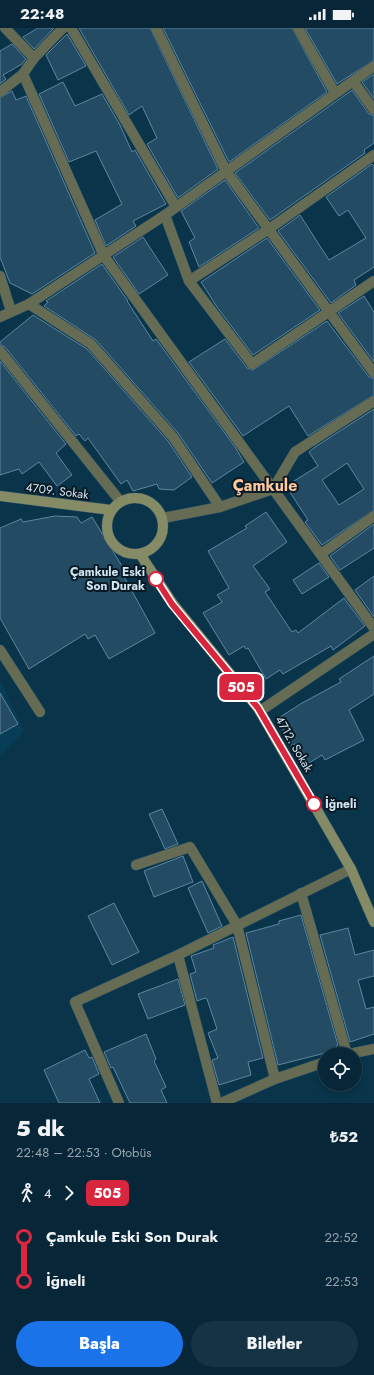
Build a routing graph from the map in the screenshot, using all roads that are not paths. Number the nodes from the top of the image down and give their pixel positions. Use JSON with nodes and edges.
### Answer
{"nodes":[{"id":1,"x":5,"y":28,"type":"edge"},
{"id":2,"x":63,"y":28,"type":"edge"},
{"id":3,"x":71,"y":28,"type":"edge"},
{"id":4,"x":156,"y":28,"type":"edge"},
{"id":5,"x":298,"y":28,"type":"edge"},
{"id":6,"x":34,"y":58,"type":"junction"},
{"id":7,"x":374,"y":66,"type":"edge"},
{"id":8,"x":23,"y":74,"type":"junction"},
{"id":9,"x":353,"y":81,"type":"junction"},
{"id":10,"x":0,"y":92,"type":"edge"},
{"id":11,"x":335,"y":93,"type":"junction"},
{"id":12,"x":374,"y":110,"type":"edge"},
{"id":13,"x":374,"y":154,"type":"edge"},
{"id":14,"x":226,"y":171,"type":"junction"},
{"id":15,"x":176,"y":207,"type":"junction"},
{"id":16,"x":165,"y":215,"type":"junction"},
{"id":17,"x":269,"y":229,"type":"junction"},
{"id":18,"x":104,"y":256,"type":"junction"},
{"id":19,"x":0,"y":276,"type":"edge"},
{"id":20,"x":189,"y":281,"type":"junction"},
{"id":21,"x":374,"y":281,"type":"edge"},
{"id":22,"x":29,"y":304,"type":"junction"},
{"id":23,"x":11,"y":311,"type":"junction"},
{"id":24,"x":330,"y":312,"type":"junction"},
{"id":25,"x":0,"y":317,"type":"edge"},
{"id":26,"x":0,"y":351,"type":"edge"},
{"id":27,"x":374,"y":373,"type":"edge"},
{"id":28,"x":374,"y":401,"type":"edge"},
{"id":29,"x":273,"y":489,"type":"junction"},
{"id":30,"x":0,"y":496,"type":"edge"},
{"id":31,"x":120,"y":501,"type":"junction"},
{"id":32,"x":220,"y":507,"type":"junction"},
{"id":33,"x":111,"y":510,"type":"junction"},
{"id":34,"x":374,"y":516,"type":"edge"},
{"id":35,"x":162,"y":518,"type":"junction"},
{"id":36,"x":140,"y":554,"type":"junction"},
{"id":37,"x":321,"y":554,"type":"junction"},
{"id":38,"x":374,"y":628,"type":"edge"},
{"id":39,"x":374,"y":634,"type":"edge"},
{"id":40,"x":0,"y":650,"type":"edge"},
{"id":41,"x":260,"y":711,"type":"junction"},
{"id":42,"x":40,"y":712,"type":"dead end"},
{"id":43,"x":136,"y":865,"type":"dead end"},
{"id":44,"x":351,"y":869,"type":"junction"},
{"id":45,"x":301,"y":893,"type":"junction"},
{"id":46,"x":374,"y":922,"type":"edge"},
{"id":47,"x":237,"y":925,"type":"junction"},
{"id":48,"x":178,"y":955,"type":"junction"},
{"id":49,"x":346,"y":1047,"type":"edge"},
{"id":50,"x":374,"y":1049,"type":"edge"},
{"id":51,"x":362,"y":1051,"type":"edge"},
{"id":52,"x":318,"y":1065,"type":"edge"},
{"id":53,"x":275,"y":1080,"type":"junction"},
{"id":54,"x":119,"y":1103,"type":"edge"},
{"id":55,"x":217,"y":1103,"type":"edge"},
{"id":56,"x":221,"y":1103,"type":"edge"}],
"edges":[{"from":1,"to":6,"type":"street"},
{"from":2,"to":6,"type":"street"},
{"from":3,"to":15,"type":"street"},
{"from":4,"to":14,"type":"street"},
{"from":5,"to":11,"type":"street"},
{"from":6,"to":8,"type":"street"},
{"from":7,"to":9,"type":"street"},
{"from":8,"to":10,"type":"street"},
{"from":8,"to":18,"type":"street"},
{"from":9,"to":11,"type":"street"},
{"from":9,"to":12,"type":"street"},
{"from":11,"to":14,"type":"street"},
{"from":13,"to":17,"type":"street"},
{"from":14,"to":15,"type":"street"},
{"from":14,"to":17,"type":"street"},
{"from":15,"to":16,"type":"street"},
{"from":16,"to":18,"type":"street"},
{"from":16,"to":20,"type":"street"},
{"from":17,"to":20,"type":"street"},
{"from":17,"to":24,"type":"street"},
{"from":18,"to":22,"type":"street"},
{"from":18,"to":29,"type":"street"},
{"from":19,"to":23,"type":"street"},
{"from":20,"to":24,"type":"street"},
{"from":21,"to":24,"type":"street"},
{"from":22,"to":23,"type":"street"},
{"from":22,"to":32,"type":"street"},
{"from":23,"to":25,"type":"street"},
{"from":24,"to":27,"type":"street"},
{"from":26,"to":31,"type":"street"},
{"from":28,"to":29,"type":"street"},
{"from":29,"to":32,"type":"street"},
{"from":29,"to":37,"type":"street"},
{"from":30,"to":33,"type":"street","name":"4709. Sokak"},
{"from":31,"to":33,"type":"street"},
{"from":31,"to":35,"type":"street"},
{"from":32,"to":35,"type":"street"},
{"from":33,"to":36,"type":"street"},
{"from":34,"to":37,"type":"street"},
{"from":35,"to":36,"type":"street"},
{"from":36,"to":41,"type":"street","name":"4712. Sokak"},
{"from":37,"to":38,"type":"street"},
{"from":39,"to":41,"type":"street"},
{"from":40,"to":42,"type":"street"},
{"from":41,"to":44,"type":"street","name":"4712. Sokak"},
{"from":43,"to":47,"type":"street"},
{"from":44,"to":45,"type":"street"},
{"from":44,"to":46,"type":"street","name":"4712. Sokak"},
{"from":45,"to":47,"type":"street"},
{"from":45,"to":49,"type":"street"},
{"from":47,"to":48,"type":"street"},
{"from":47,"to":53,"type":"street"},
{"from":48,"to":54,"type":"street"},
{"from":48,"to":55,"type":"street"},
{"from":50,"to":51,"type":"street"},
{"from":52,"to":53,"type":"street"},
{"from":53,"to":56,"type":"street"}]}
